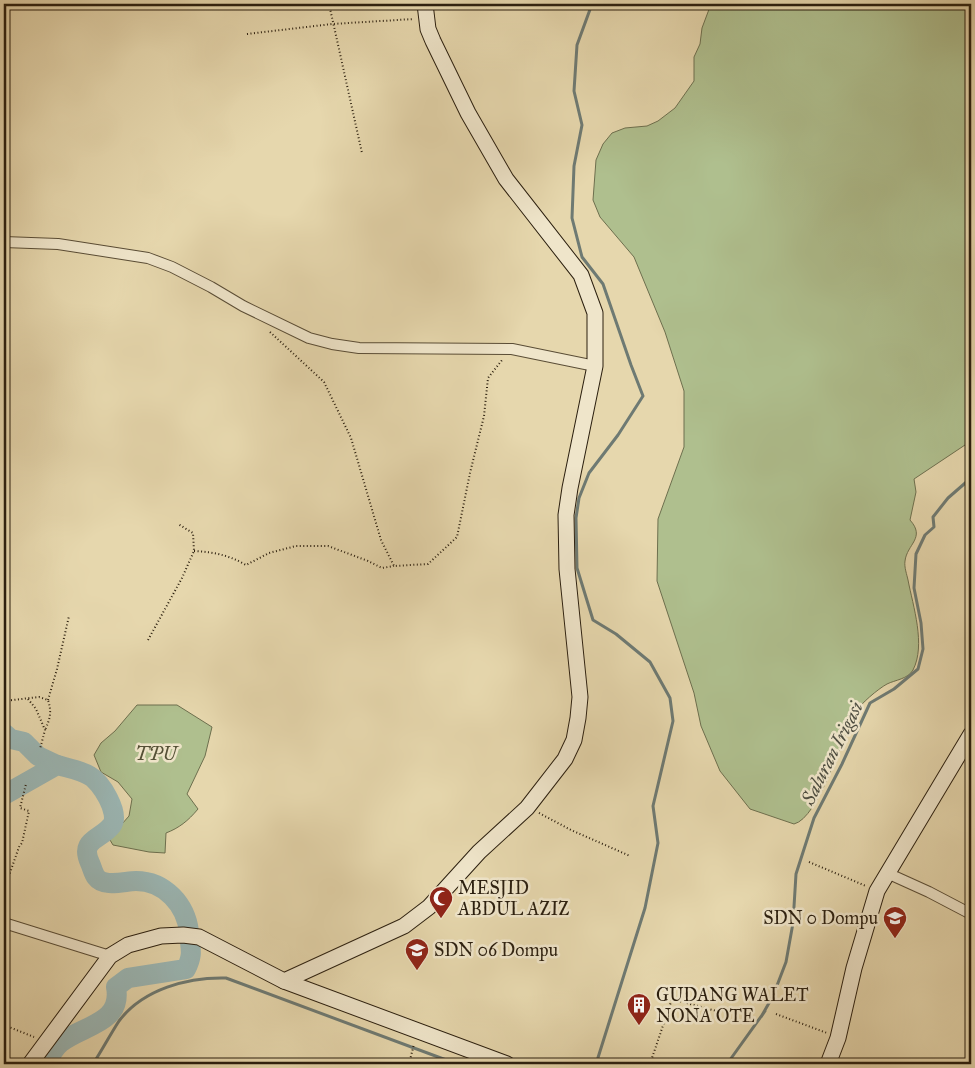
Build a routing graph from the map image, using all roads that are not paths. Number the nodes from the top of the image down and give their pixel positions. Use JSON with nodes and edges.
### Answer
{"nodes":[{"id":1,"x":426,"y":11,"type":"edge"},
{"id":2,"x":4,"y":242,"type":"edge"},
{"id":3,"x":595,"y":366,"type":"junction"},
{"id":4,"x":971,"y":734,"type":"edge"},
{"id":5,"x":887,"y":873,"type":"junction"},
{"id":6,"x":971,"y":914,"type":"edge"},
{"id":7,"x":4,"y":923,"type":"edge"},
{"id":8,"x":110,"y":956,"type":"junction"},
{"id":9,"x":284,"y":981,"type":"junction"},
{"id":10,"x":30,"y":1064,"type":"edge"},
{"id":11,"x":507,"y":1064,"type":"edge"},
{"id":12,"x":828,"y":1064,"type":"edge"}],
"edges":[{"from":1,"to":3,"type":"main road"},
{"from":2,"to":3,"type":"street"},
{"from":3,"to":9,"type":"main road"},
{"from":4,"to":5,"type":"main road"},
{"from":5,"to":6,"type":"street"},
{"from":5,"to":12,"type":"main road"},
{"from":7,"to":8,"type":"street"},
{"from":8,"to":9,"type":"main road"},
{"from":8,"to":10,"type":"main road"},
{"from":9,"to":11,"type":"main road"}]}
